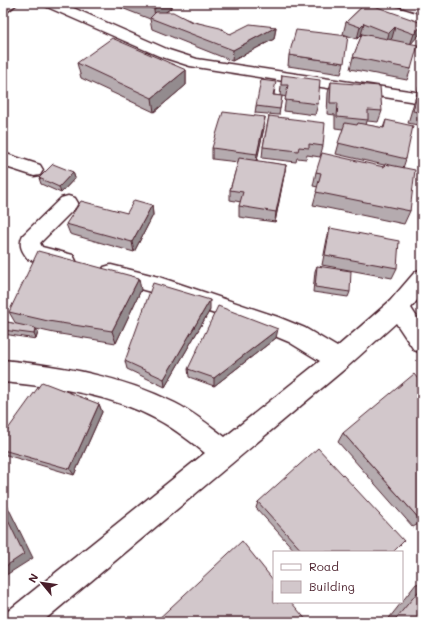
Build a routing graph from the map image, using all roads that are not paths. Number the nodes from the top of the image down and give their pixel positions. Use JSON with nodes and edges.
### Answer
{"nodes":[{"id":1,"x":11,"y":3,"type":"edge"},
{"id":2,"x":50,"y":3,"type":"edge"},
{"id":3,"x":370,"y":3,"type":"edge"},
{"id":4,"x":3,"y":8,"type":"edge"},
{"id":5,"x":422,"y":20,"type":"edge"},
{"id":6,"x":422,"y":98,"type":"edge"},
{"id":7,"x":3,"y":159,"type":"edge"},
{"id":8,"x":34,"y":170,"type":"dead end"},
{"id":9,"x":68,"y":203,"type":"dead end"},
{"id":10,"x":422,"y":278,"type":"edge"},
{"id":11,"x":398,"y":308,"type":"junction"},
{"id":12,"x":422,"y":343,"type":"edge"},
{"id":13,"x":339,"y":360,"type":"junction"},
{"id":14,"x":3,"y":370,"type":"edge"},
{"id":15,"x":225,"y":453,"type":"junction"},
{"id":16,"x":19,"y":622,"type":"edge"}],
"edges":[{"from":1,"to":4,"type":"street"},
{"from":2,"to":6,"type":"street"},
{"from":3,"to":5,"type":"street"},
{"from":7,"to":8,"type":"street"},
{"from":9,"to":13,"type":"street"},
{"from":10,"to":11,"type":"street"},
{"from":11,"to":12,"type":"street"},
{"from":11,"to":13,"type":"street"},
{"from":13,"to":15,"type":"street"},
{"from":14,"to":15,"type":"street"},
{"from":15,"to":16,"type":"street"}]}
